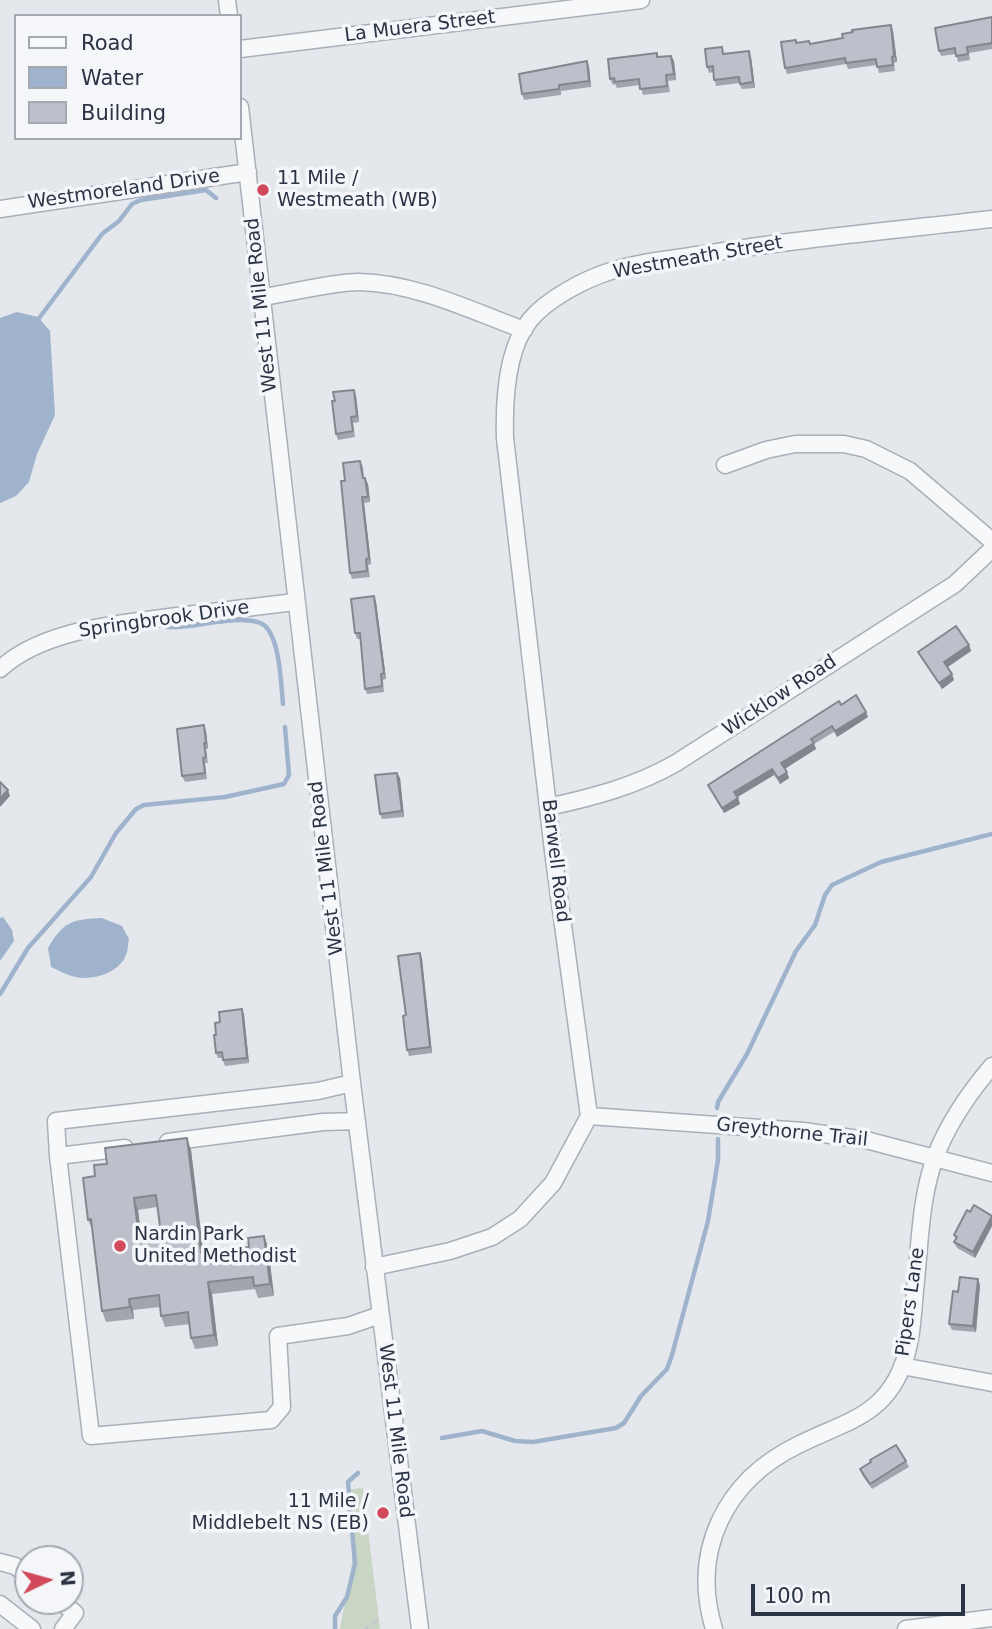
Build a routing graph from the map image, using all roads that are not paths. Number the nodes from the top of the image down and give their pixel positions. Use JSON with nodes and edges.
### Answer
{"nodes":[{"id":1,"x":641,"y":0,"type":"edge"},
{"id":2,"x":242,"y":49,"type":"edge"},
{"id":3,"x":242,"y":123,"type":"edge"},
{"id":4,"x":248,"y":172,"type":"junction"},
{"id":5,"x":0,"y":209,"type":"edge"},
{"id":6,"x":992,"y":219,"type":"edge"},
{"id":7,"x":263,"y":297,"type":"junction"},
{"id":8,"x":524,"y":330,"type":"junction"},
{"id":9,"x":725,"y":465,"type":"dead end"},
{"id":10,"x":992,"y":541,"type":"edge"},
{"id":11,"x":992,"y":549,"type":"edge"},
{"id":12,"x":295,"y":602,"type":"junction"},
{"id":13,"x":0,"y":669,"type":"edge"},
{"id":14,"x":548,"y":807,"type":"junction"},
{"id":15,"x":992,"y":1066,"type":"edge"},
{"id":16,"x":352,"y":1083,"type":"junction"},
{"id":17,"x":589,"y":1116,"type":"junction"},
{"id":18,"x":357,"y":1121,"type":"junction"},
{"id":19,"x":58,"y":1156,"type":"junction"},
{"id":20,"x":935,"y":1157,"type":"junction"},
{"id":21,"x":992,"y":1173,"type":"edge"},
{"id":22,"x":374,"y":1267,"type":"junction"},
{"id":23,"x":380,"y":1315,"type":"junction"},
{"id":24,"x":902,"y":1366,"type":"junction"},
{"id":25,"x":992,"y":1383,"type":"edge"},
{"id":26,"x":0,"y":1604,"type":"edge"},
{"id":27,"x":992,"y":1618,"type":"edge"},
{"id":28,"x":32,"y":1629,"type":"edge"},
{"id":29,"x":420,"y":1629,"type":"edge"},
{"id":30,"x":714,"y":1629,"type":"edge"},
{"id":31,"x":906,"y":1629,"type":"edge"}],
"edges":[{"from":1,"to":2,"type":"street","name":"La Muera Street"},
{"from":3,"to":4,"type":"street","name":"West 11 Mile Road"},
{"from":4,"to":5,"type":"street","name":"Westmoreland Drive"},
{"from":4,"to":7,"type":"street","name":"West 11 Mile Road"},
{"from":6,"to":8,"type":"street","name":"Westmeath Street"},
{"from":7,"to":8,"type":"street"},
{"from":7,"to":12,"type":"street","name":"West 11 Mile Road"},
{"from":8,"to":14,"type":"street","name":"Barwell Road"},
{"from":9,"to":10,"type":"street"},
{"from":11,"to":14,"type":"street","name":"Wicklow Road"},
{"from":12,"to":13,"type":"street","name":"Springbrook Drive"},
{"from":12,"to":16,"type":"street","name":"West 11 Mile Road"},
{"from":14,"to":17,"type":"street","name":"Barwell Road"},
{"from":15,"to":20,"type":"street","name":"Pipers Lane"},
{"from":16,"to":18,"type":"street","name":"West 11 Mile Road"},
{"from":16,"to":19,"type":"street"},
{"from":17,"to":20,"type":"street","name":"Greythorne Trail"},
{"from":17,"to":22,"type":"street"},
{"from":18,"to":19,"type":"street"},
{"from":18,"to":22,"type":"street","name":"West 11 Mile Road"},
{"from":19,"to":23,"type":"street"},
{"from":20,"to":21,"type":"street","name":"Greythorne Trail"},
{"from":20,"to":24,"type":"street","name":"Pipers Lane"},
{"from":22,"to":23,"type":"street","name":"West 11 Mile Road"},
{"from":23,"to":29,"type":"street","name":"West 11 Mile Road"},
{"from":24,"to":25,"type":"street"},
{"from":24,"to":30,"type":"street","name":"Pipers Lane"},
{"from":26,"to":28,"type":"street"},
{"from":27,"to":31,"type":"street"}]}
